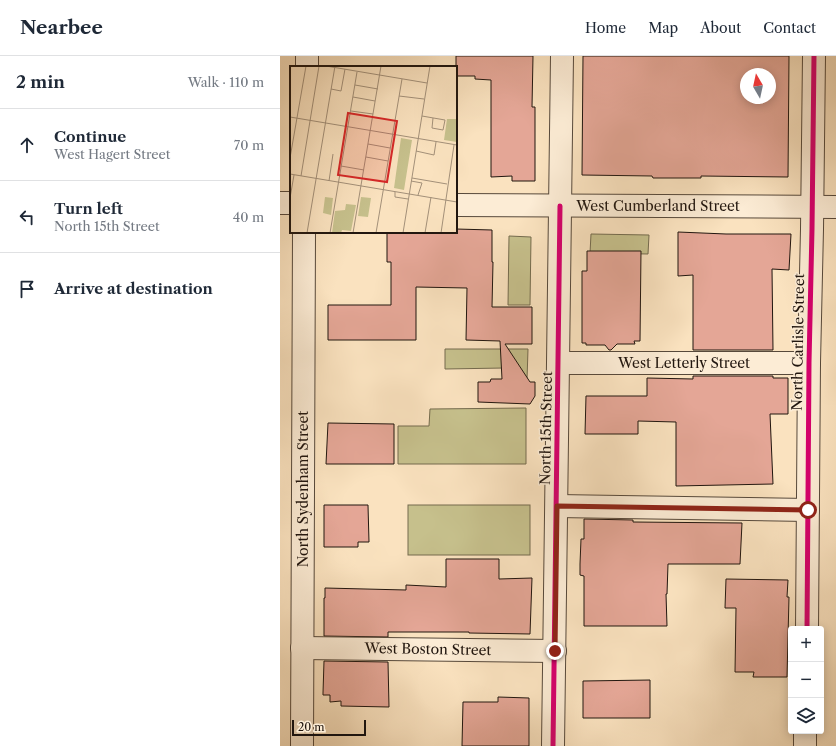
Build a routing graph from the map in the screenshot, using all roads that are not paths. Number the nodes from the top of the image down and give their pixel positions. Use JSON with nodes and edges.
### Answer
{"nodes":[{"id":1,"x":562,"y":56,"type":"edge"},
{"id":2,"x":814,"y":56,"type":"edge"},
{"id":3,"x":280,"y":203,"type":"edge"},
{"id":4,"x":290,"y":204,"type":"edge"},
{"id":5,"x":457,"y":205,"type":"edge"},
{"id":6,"x":560,"y":206,"type":"junction"},
{"id":7,"x":812,"y":206,"type":"junction"},
{"id":8,"x":836,"y":207,"type":"edge"},
{"id":9,"x":304,"y":233,"type":"edge"},
{"id":10,"x":558,"y":363,"type":"junction"},
{"id":11,"x":809,"y":363,"type":"junction"},
{"id":12,"x":557,"y":506,"type":"junction"},
{"id":13,"x":808,"y":510,"type":"junction"},
{"id":14,"x":807,"y":626,"type":"edge"},
{"id":15,"x":302,"y":648,"type":"junction"},
{"id":16,"x":555,"y":651,"type":"junction"},
{"id":17,"x":805,"y":734,"type":"edge"},
{"id":18,"x":302,"y":746,"type":"edge"},
{"id":19,"x":554,"y":746,"type":"edge"},
{"id":20,"x":805,"y":746,"type":"edge"}],
"edges":[{"from":1,"to":6,"type":"street","name":"North 15th Street"},
{"from":2,"to":7,"type":"street","name":"North Carlisle Street"},
{"from":3,"to":4,"type":"street"},
{"from":5,"to":6,"type":"street","name":"West Cumberland Street"},
{"from":6,"to":7,"type":"street","name":"West Cumberland Street"},
{"from":6,"to":10,"type":"street","name":"North 15th Street"},
{"from":7,"to":8,"type":"street","name":"West Cumberland Street"},
{"from":7,"to":11,"type":"street","name":"North Carlisle Street"},
{"from":9,"to":15,"type":"street","name":"North Sydenham Street"},
{"from":10,"to":11,"type":"street","name":"West Letterly Street"},
{"from":10,"to":12,"type":"street","name":"North 15th Street"},
{"from":11,"to":13,"type":"street","name":"North Carlisle Street"},
{"from":12,"to":13,"type":"street"},
{"from":12,"to":16,"type":"street","name":"North 15th Street"},
{"from":13,"to":14,"type":"street","name":"North Carlisle Street"},
{"from":15,"to":16,"type":"street","name":"West Boston Street"},
{"from":15,"to":18,"type":"street","name":"North Sydenham Street"},
{"from":16,"to":19,"type":"street","name":"North 15th Street"},
{"from":17,"to":20,"type":"street"}]}
